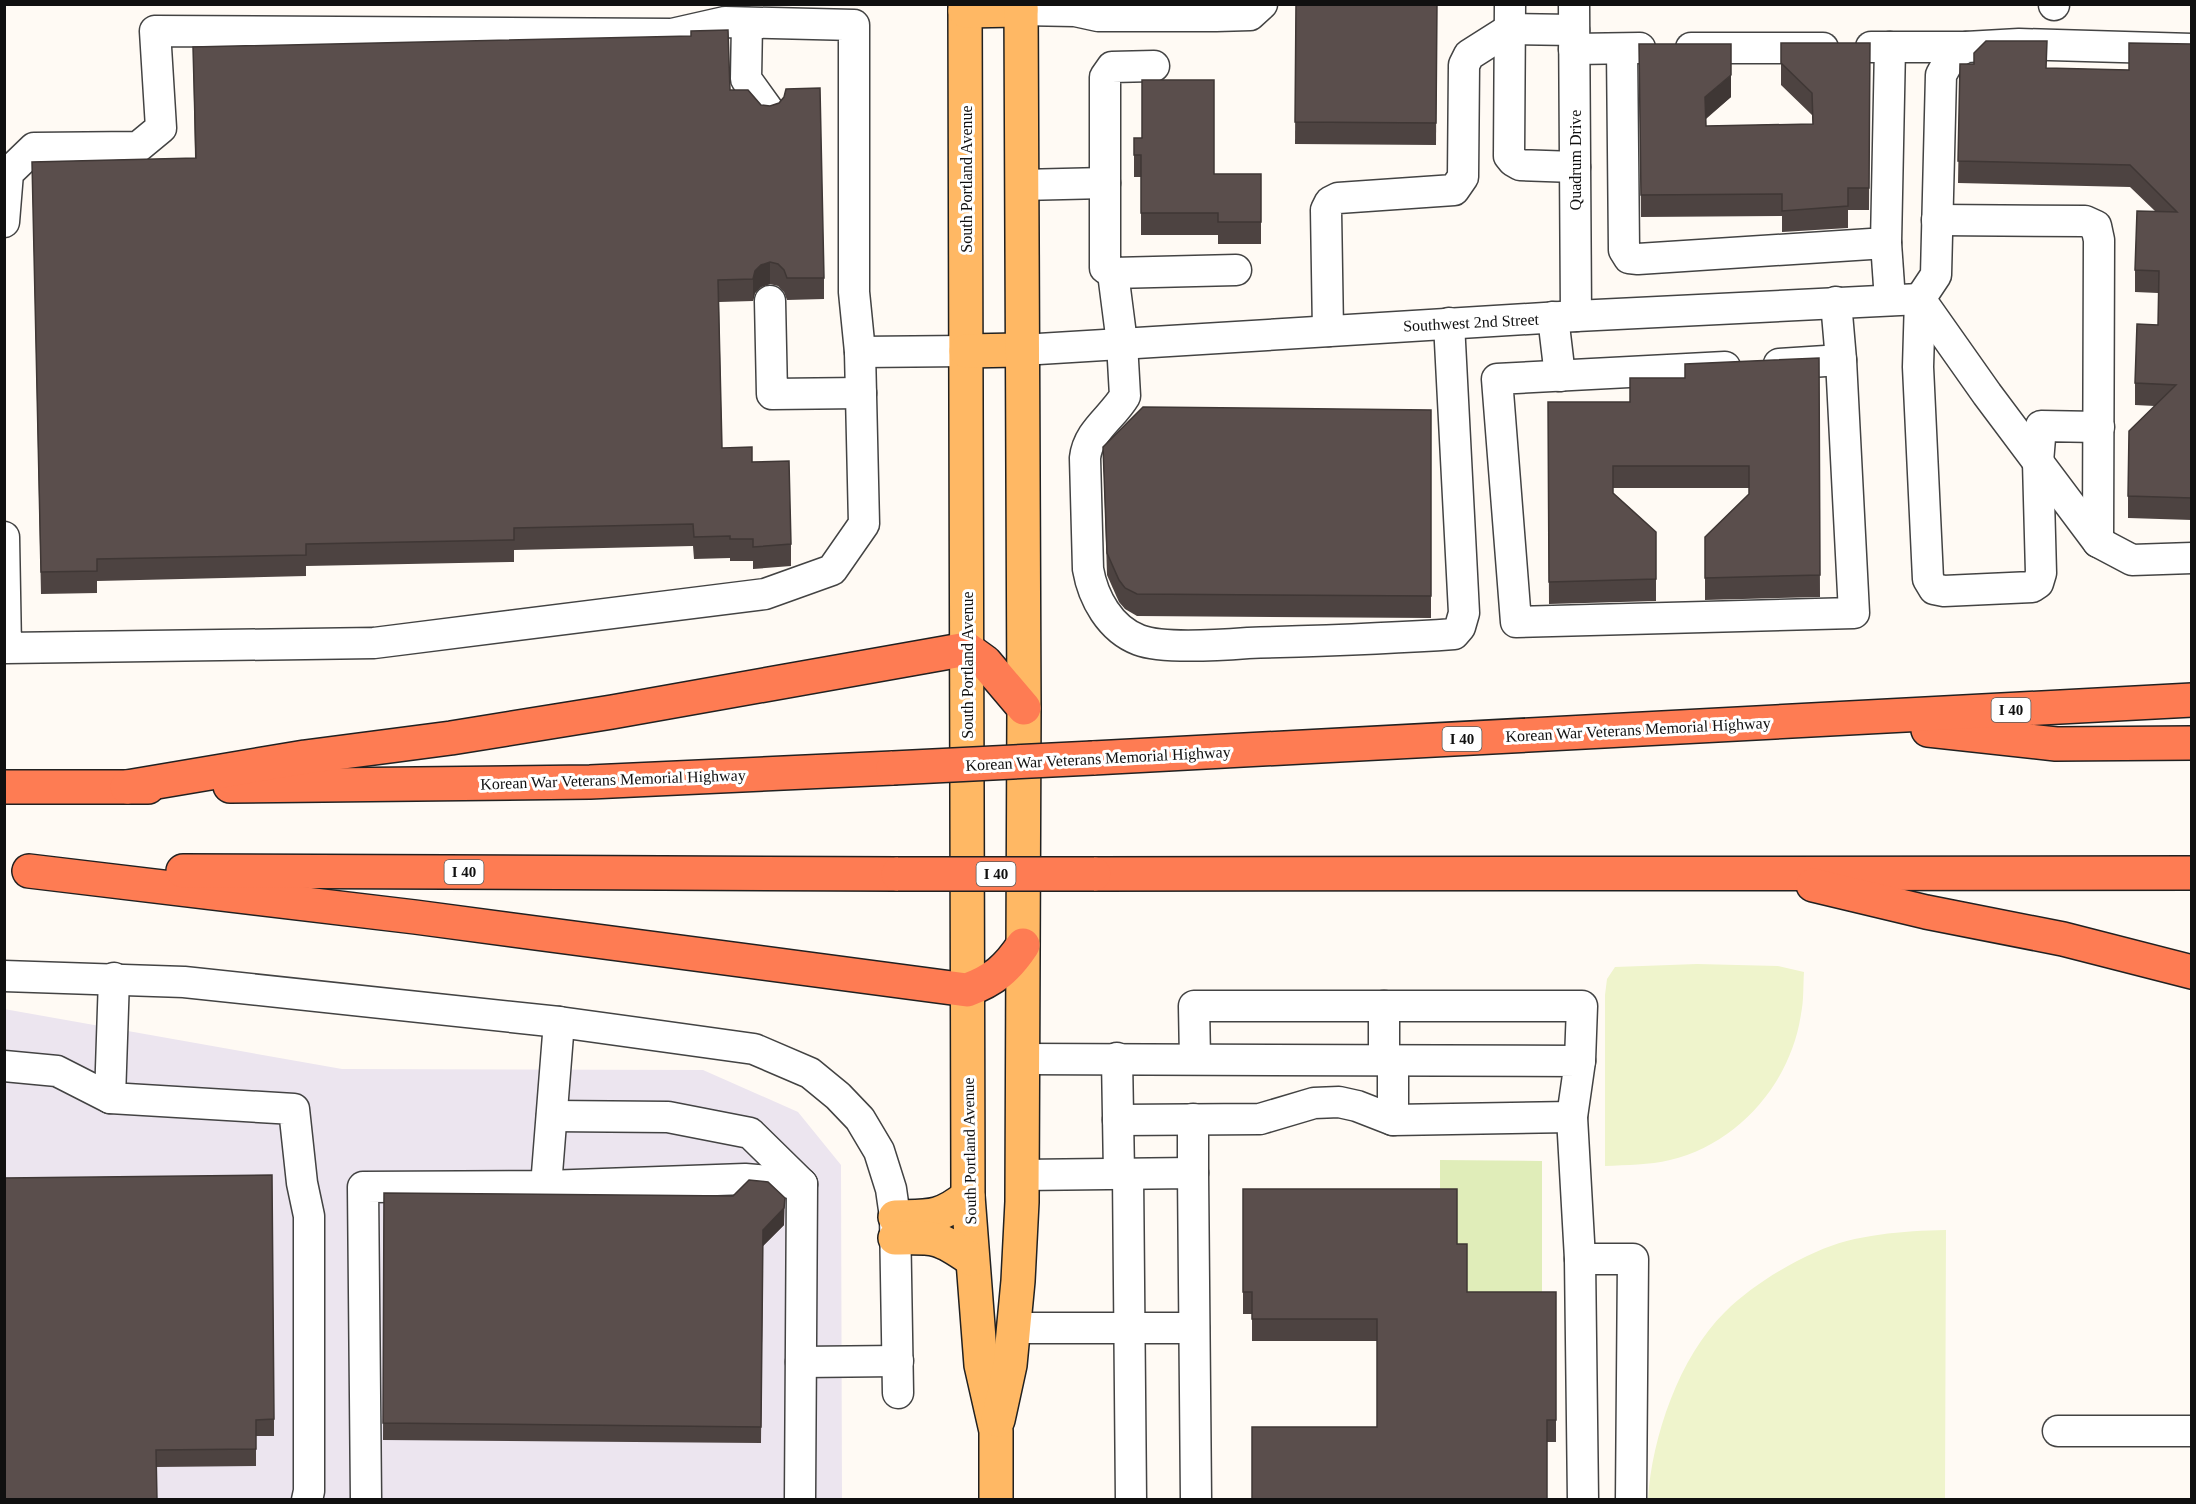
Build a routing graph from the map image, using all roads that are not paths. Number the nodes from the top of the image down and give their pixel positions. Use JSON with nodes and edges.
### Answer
{"nodes":[{"id":1,"x":1262,"y":4,"type":"edge"},
{"id":2,"x":1021,"y":7,"type":"edge"},
{"id":3,"x":965,"y":8,"type":"edge"},
{"id":4,"x":1098,"y":10,"type":"edge"},
{"id":5,"x":1510,"y":17,"type":"edge"},
{"id":6,"x":747,"y":23,"type":"junction"},
{"id":7,"x":1574,"y":28,"type":"edge"},
{"id":8,"x":1890,"y":47,"type":"junction"},
{"id":9,"x":1966,"y":47,"type":"junction"},
{"id":10,"x":1622,"y":49,"type":"junction"},
{"id":11,"x":2192,"y":49,"type":"edge"},
{"id":12,"x":1154,"y":66,"type":"dead end"},
{"id":13,"x":769,"y":111,"type":"edge"},
{"id":14,"x":1575,"y":167,"type":"junction"},
{"id":15,"x":1105,"y":183,"type":"junction"},
{"id":16,"x":1021,"y":185,"type":"junction"},
{"id":17,"x":1937,"y":220,"type":"junction"},
{"id":18,"x":4,"y":222,"type":"edge"},
{"id":19,"x":1886,"y":243,"type":"junction"},
{"id":20,"x":1236,"y":270,"type":"dead end"},
{"id":21,"x":1113,"y":273,"type":"junction"},
{"id":22,"x":1920,"y":299,"type":"junction"},
{"id":23,"x":1890,"y":300,"type":"junction"},
{"id":24,"x":770,"y":301,"type":"dead end"},
{"id":25,"x":1836,"y":302,"type":"junction"},
{"id":26,"x":1565,"y":316,"type":"junction"},
{"id":27,"x":1449,"y":323,"type":"junction"},
{"id":28,"x":1328,"y":331,"type":"junction"},
{"id":29,"x":1122,"y":344,"type":"junction"},
{"id":30,"x":1022,"y":350,"type":"junction"},
{"id":31,"x":966,"y":351,"type":"junction"},
{"id":32,"x":860,"y":352,"type":"junction"},
{"id":33,"x":1841,"y":360,"type":"junction"},
{"id":34,"x":1560,"y":376,"type":"junction"},
{"id":35,"x":861,"y":393,"type":"junction"},
{"id":36,"x":2099,"y":427,"type":"junction"},
{"id":37,"x":2038,"y":462,"type":"junction"},
{"id":38,"x":4,"y":537,"type":"edge"},
{"id":39,"x":2098,"y":542,"type":"junction"},
{"id":40,"x":2192,"y":558,"type":"edge"},
{"id":41,"x":967,"y":649,"type":"junction"},
{"id":42,"x":2192,"y":700,"type":"edge"},
{"id":43,"x":1024,"y":708,"type":"junction"},
{"id":44,"x":1830,"y":719,"type":"junction"},
{"id":45,"x":2192,"y":743,"type":"edge"},
{"id":46,"x":127,"y":787,"type":"junction"},
{"id":47,"x":4,"y":788,"type":"edge"},
{"id":48,"x":17,"y":871,"type":"edge"},
{"id":49,"x":1762,"y":873,"type":"junction"},
{"id":50,"x":2192,"y":873,"type":"edge"},
{"id":51,"x":1023,"y":945,"type":"junction"},
{"id":52,"x":2192,"y":972,"type":"edge"},
{"id":53,"x":4,"y":976,"type":"edge"},
{"id":54,"x":114,"y":978,"type":"junction"},
{"id":55,"x":967,"y":990,"type":"junction"},
{"id":56,"x":1393,"y":1006,"type":"junction"},
{"id":57,"x":560,"y":1022,"type":"junction"},
{"id":58,"x":1117,"y":1058,"type":"junction"},
{"id":59,"x":1023,"y":1059,"type":"junction"},
{"id":60,"x":1195,"y":1059,"type":"junction"},
{"id":61,"x":1393,"y":1060,"type":"junction"},
{"id":62,"x":1580,"y":1061,"type":"junction"},
{"id":63,"x":4,"y":1066,"type":"edge"},
{"id":64,"x":110,"y":1098,"type":"junction"},
{"id":65,"x":552,"y":1116,"type":"junction"},
{"id":66,"x":1572,"y":1117,"type":"junction"},
{"id":67,"x":1193,"y":1119,"type":"junction"},
{"id":68,"x":1118,"y":1120,"type":"junction"},
{"id":69,"x":1393,"y":1120,"type":"junction"},
{"id":70,"x":1193,"y":1173,"type":"junction"},
{"id":71,"x":1123,"y":1174,"type":"junction"},
{"id":72,"x":1022,"y":1175,"type":"junction"},
{"id":73,"x":802,"y":1184,"type":"junction"},
{"id":74,"x":546,"y":1186,"type":"junction"},
{"id":75,"x":968,"y":1196,"type":"junction"},
{"id":76,"x":895,"y":1227,"type":"junction"},
{"id":77,"x":1580,"y":1258,"type":"junction"},
{"id":78,"x":971,"y":1259,"type":"junction"},
{"id":79,"x":1014,"y":1328,"type":"junction"},
{"id":80,"x":1130,"y":1328,"type":"junction"},
{"id":81,"x":1194,"y":1328,"type":"junction"},
{"id":82,"x":898,"y":1361,"type":"junction"},
{"id":83,"x":801,"y":1362,"type":"junction"},
{"id":84,"x":898,"y":1393,"type":"dead end"},
{"id":85,"x":996,"y":1431,"type":"junction"},
{"id":86,"x":2058,"y":1431,"type":"dead end"},
{"id":87,"x":2192,"y":1431,"type":"edge"},
{"id":88,"x":307,"y":1500,"type":"edge"},
{"id":89,"x":366,"y":1500,"type":"edge"},
{"id":90,"x":800,"y":1500,"type":"edge"},
{"id":91,"x":996,"y":1500,"type":"edge"},
{"id":92,"x":1131,"y":1500,"type":"edge"},
{"id":93,"x":1196,"y":1500,"type":"edge"},
{"id":94,"x":1583,"y":1500,"type":"edge"},
{"id":95,"x":1631,"y":1500,"type":"edge"}],
"edges":[{"from":1,"to":4,"type":"street"},
{"from":2,"to":3,"type":"main road"},
{"from":2,"to":4,"type":"street"},
{"from":2,"to":16,"type":"main road","name":"South Portland Avenue"},
{"from":3,"to":31,"type":"main road","name":"South Portland Avenue"},
{"from":5,"to":7,"type":"street"},
{"from":5,"to":14,"type":"street"},
{"from":5,"to":28,"type":"street"},
{"from":6,"to":13,"type":"street"},
{"from":6,"to":18,"type":"street"},
{"from":6,"to":32,"type":"street"},
{"from":7,"to":10,"type":"street"},
{"from":7,"to":14,"type":"street","name":"Quadrum Drive"},
{"from":8,"to":9,"type":"street"},
{"from":8,"to":10,"type":"street"},
{"from":8,"to":19,"type":"street"},
{"from":9,"to":11,"type":"street"},
{"from":9,"to":17,"type":"street"},
{"from":10,"to":19,"type":"street"},
{"from":12,"to":15,"type":"street"},
{"from":14,"to":26,"type":"street","name":"Quadrum Drive"},
{"from":15,"to":16,"type":"street"},
{"from":15,"to":21,"type":"street"},
{"from":16,"to":30,"type":"main road","name":"South Portland Avenue"},
{"from":17,"to":22,"type":"street"},
{"from":17,"to":36,"type":"street"},
{"from":19,"to":23,"type":"street"},
{"from":20,"to":21,"type":"street"},
{"from":21,"to":29,"type":"street"},
{"from":22,"to":23,"type":"street","name":"Southwest 2nd Street"},
{"from":22,"to":37,"type":"street"},
{"from":22,"to":37,"type":"street"},
{"from":23,"to":25,"type":"street","name":"Southwest 2nd Street"},
{"from":24,"to":35,"type":"street"},
{"from":25,"to":26,"type":"street","name":"Southwest 2nd Street"},
{"from":25,"to":33,"type":"street"},
{"from":26,"to":27,"type":"street","name":"Southwest 2nd Street"},
{"from":26,"to":34,"type":"street","name":"Quadrum Drive"},
{"from":27,"to":28,"type":"street","name":"Southwest 2nd Street"},
{"from":27,"to":29,"type":"street"},
{"from":28,"to":29,"type":"street","name":"Southwest 2nd Street"},
{"from":29,"to":30,"type":"street","name":"Southwest 2nd Street"},
{"from":30,"to":31,"type":"main road"},
{"from":30,"to":43,"type":"main road","name":"South Portland Avenue"},
{"from":31,"to":32,"type":"street"},
{"from":31,"to":41,"type":"main road","name":"South Portland Avenue"},
{"from":32,"to":35,"type":"street"},
{"from":33,"to":34,"type":"street"},
{"from":33,"to":34,"type":"street"},
{"from":35,"to":38,"type":"street"},
{"from":36,"to":37,"type":"street"},
{"from":36,"to":39,"type":"street"},
{"from":37,"to":39,"type":"street"},
{"from":39,"to":40,"type":"street"},
{"from":41,"to":43,"type":"highway"},
{"from":41,"to":46,"type":"highway"},
{"from":41,"to":55,"type":"main road","name":"South Portland Avenue"},
{"from":42,"to":44,"type":"highway","name":"Korean War Veterans Memorial Highway","number":"I 40"},
{"from":43,"to":51,"type":"main road","name":"South Portland Avenue"},
{"from":44,"to":45,"type":"highway"},
{"from":44,"to":46,"type":"highway","name":"Korean War Veterans Memorial Highway","number":"I 40","bridge":true},
{"from":46,"to":47,"type":"highway","name":"Korean War Veterans Memorial Highway","number":"I 40"},
{"from":48,"to":49,"type":"highway","number":"I 40","bridge":true},
{"from":48,"to":55,"type":"highway"},
{"from":49,"to":50,"type":"highway","number":"I 40"},
{"from":49,"to":52,"type":"highway"},
{"from":51,"to":55,"type":"highway"},
{"from":51,"to":59,"type":"main road","name":"South Portland Avenue"},
{"from":53,"to":54,"type":"street"},
{"from":54,"to":57,"type":"street"},
{"from":54,"to":64,"type":"street"},
{"from":55,"to":75,"type":"main road","name":"South Portland Avenue"},
{"from":56,"to":60,"type":"street"},
{"from":56,"to":61,"type":"street"},
{"from":56,"to":62,"type":"street"},
{"from":57,"to":65,"type":"street"},
{"from":57,"to":76,"type":"street"},
{"from":58,"to":59,"type":"street"},
{"from":58,"to":60,"type":"street"},
{"from":58,"to":68,"type":"street"},
{"from":59,"to":72,"type":"main road","name":"South Portland Avenue"},
{"from":60,"to":61,"type":"street"},
{"from":61,"to":62,"type":"street"},
{"from":61,"to":69,"type":"street"},
{"from":62,"to":66,"type":"street"},
{"from":63,"to":64,"type":"street"},
{"from":64,"to":88,"type":"street"},
{"from":65,"to":73,"type":"street"},
{"from":65,"to":74,"type":"street"},
{"from":66,"to":69,"type":"street"},
{"from":66,"to":77,"type":"street"},
{"from":67,"to":68,"type":"street"},
{"from":67,"to":69,"type":"street"},
{"from":67,"to":70,"type":"street"},
{"from":68,"to":71,"type":"street"},
{"from":70,"to":71,"type":"street"},
{"from":70,"to":81,"type":"street"},
{"from":71,"to":72,"type":"street"},
{"from":71,"to":80,"type":"street"},
{"from":72,"to":79,"type":"main road","name":"South Portland Avenue"},
{"from":73,"to":74,"type":"street"},
{"from":73,"to":83,"type":"street"},
{"from":74,"to":89,"type":"street"},
{"from":75,"to":76,"type":"main road"},
{"from":75,"to":78,"type":"main road","name":"South Portland Avenue"},
{"from":76,"to":78,"type":"main road"},
{"from":76,"to":82,"type":"street"},
{"from":77,"to":94,"type":"street"},
{"from":77,"to":95,"type":"street"},
{"from":78,"to":85,"type":"main road","name":"South Portland Avenue"},
{"from":79,"to":80,"type":"street"},
{"from":79,"to":85,"type":"main road","name":"South Portland Avenue"},
{"from":80,"to":81,"type":"street"},
{"from":80,"to":92,"type":"street"},
{"from":81,"to":93,"type":"street"},
{"from":82,"to":83,"type":"street"},
{"from":82,"to":84,"type":"street"},
{"from":83,"to":90,"type":"street"},
{"from":85,"to":91,"type":"main road","name":"South Portland Avenue"},
{"from":86,"to":87,"type":"street"}]}
